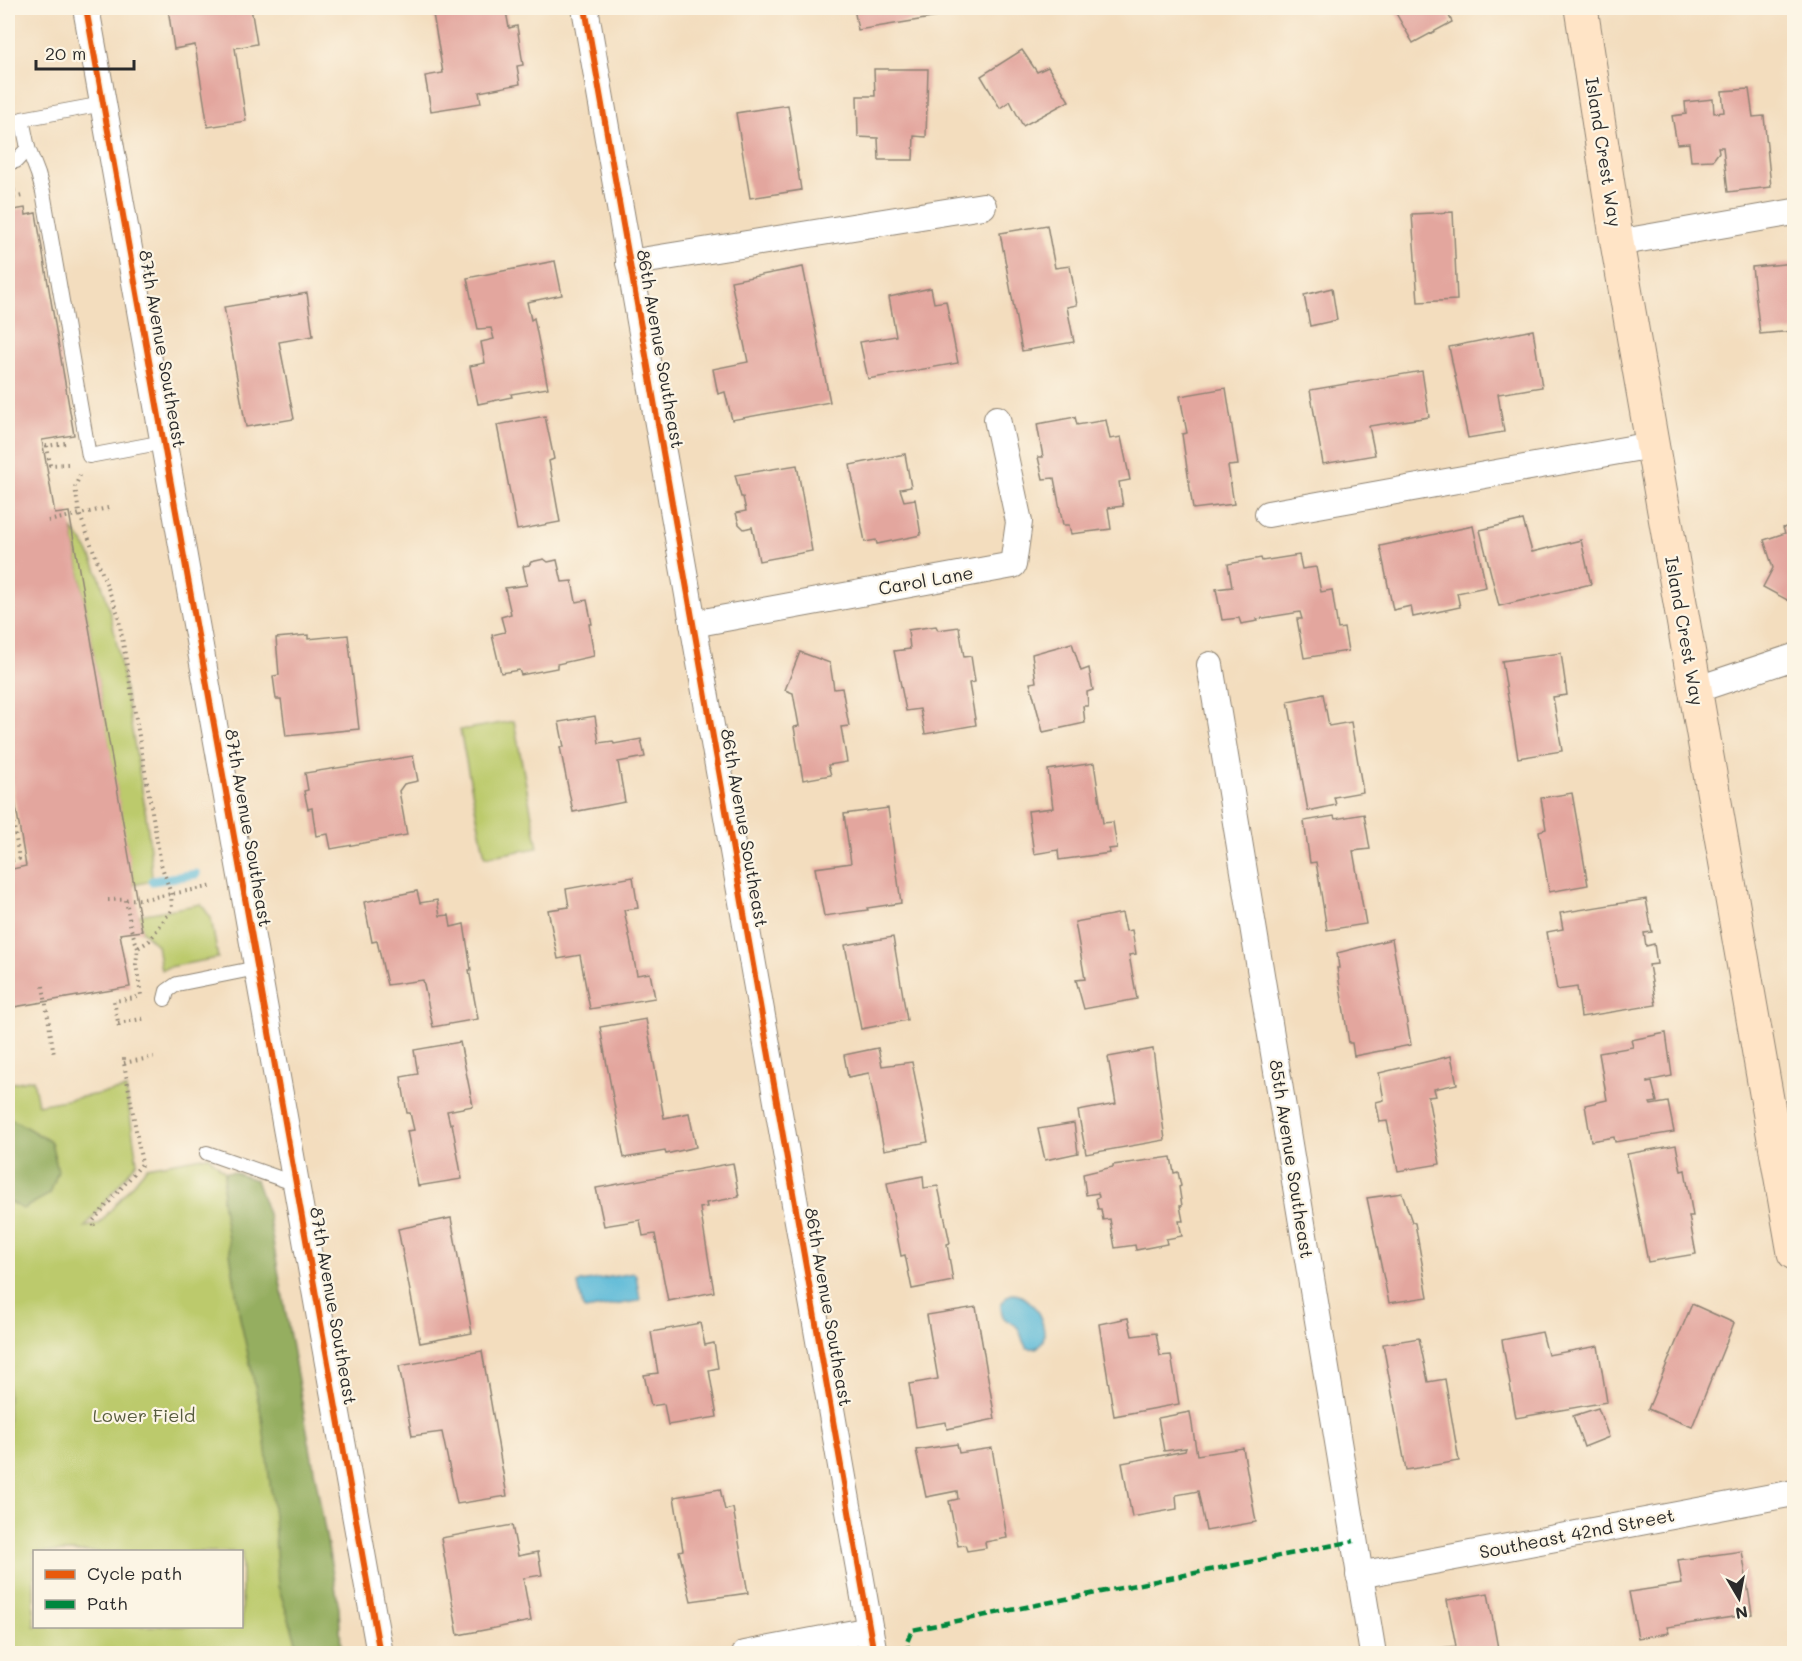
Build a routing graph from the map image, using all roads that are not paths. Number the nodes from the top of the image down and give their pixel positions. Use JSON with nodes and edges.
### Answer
{"nodes":[{"id":1,"x":86,"y":8,"type":"edge"},
{"id":2,"x":585,"y":8,"type":"edge"},
{"id":3,"x":1581,"y":8,"type":"edge"},
{"id":4,"x":103,"y":104,"type":"junction"},
{"id":5,"x":28,"y":148,"type":"junction"},
{"id":6,"x":8,"y":162,"type":"edge"},
{"id":7,"x":983,"y":206,"type":"dead end"},
{"id":8,"x":1794,"y":213,"type":"edge"},
{"id":9,"x":1617,"y":243,"type":"junction"},
{"id":10,"x":629,"y":263,"type":"junction"},
{"id":11,"x":997,"y":419,"type":"dead end"},
{"id":12,"x":164,"y":442,"type":"junction"},
{"id":13,"x":1652,"y":445,"type":"junction"},
{"id":14,"x":1268,"y":514,"type":"dead end"},
{"id":15,"x":693,"y":624,"type":"junction"},
{"id":16,"x":1794,"y":657,"type":"edge"},
{"id":17,"x":1210,"y":665,"type":"dead end"},
{"id":18,"x":1695,"y":690,"type":"junction"},
{"id":19,"x":257,"y":968,"type":"junction"},
{"id":20,"x":165,"y":999,"type":"dead end"},
{"id":21,"x":207,"y":1153,"type":"dead end"},
{"id":22,"x":296,"y":1184,"type":"junction"},
{"id":23,"x":1794,"y":1253,"type":"edge"},
{"id":24,"x":1794,"y":1493,"type":"edge"},
{"id":25,"x":1359,"y":1575,"type":"junction"},
{"id":26,"x":872,"y":1642,"type":"edge"},
{"id":27,"x":380,"y":1653,"type":"edge"},
{"id":28,"x":745,"y":1653,"type":"edge"},
{"id":29,"x":1372,"y":1653,"type":"edge"}],
"edges":[{"from":1,"to":4,"type":"street","name":"87th Avenue Southeast"},
{"from":2,"to":10,"type":"street","name":"86th Avenue Southeast"},
{"from":3,"to":9,"type":"main road","name":"Island Crest Way"},
{"from":4,"to":5,"type":"lane"},
{"from":4,"to":12,"type":"street","name":"87th Avenue Southeast"},
{"from":5,"to":6,"type":"lane"},
{"from":5,"to":12,"type":"lane"},
{"from":7,"to":10,"type":"street"},
{"from":8,"to":9,"type":"street"},
{"from":9,"to":13,"type":"main road","name":"Island Crest Way"},
{"from":10,"to":15,"type":"street","name":"86th Avenue Southeast"},
{"from":11,"to":15,"type":"street","name":"Carol Lane"},
{"from":12,"to":19,"type":"street","name":"87th Avenue Southeast"},
{"from":13,"to":14,"type":"street"},
{"from":13,"to":18,"type":"main road","name":"Island Crest Way"},
{"from":15,"to":26,"type":"street","name":"86th Avenue Southeast"},
{"from":16,"to":18,"type":"street"},
{"from":17,"to":25,"type":"street","name":"85th Avenue Southeast"},
{"from":18,"to":23,"type":"main road","name":"Island Crest Way"},
{"from":19,"to":20,"type":"lane"},
{"from":19,"to":22,"type":"street","name":"87th Avenue Southeast"},
{"from":21,"to":22,"type":"lane"},
{"from":22,"to":27,"type":"street","name":"87th Avenue Southeast"},
{"from":24,"to":25,"type":"street","name":"Southeast 42nd Street"},
{"from":25,"to":29,"type":"street","name":"85th Avenue Southeast"},
{"from":26,"to":28,"type":"street"}]}
